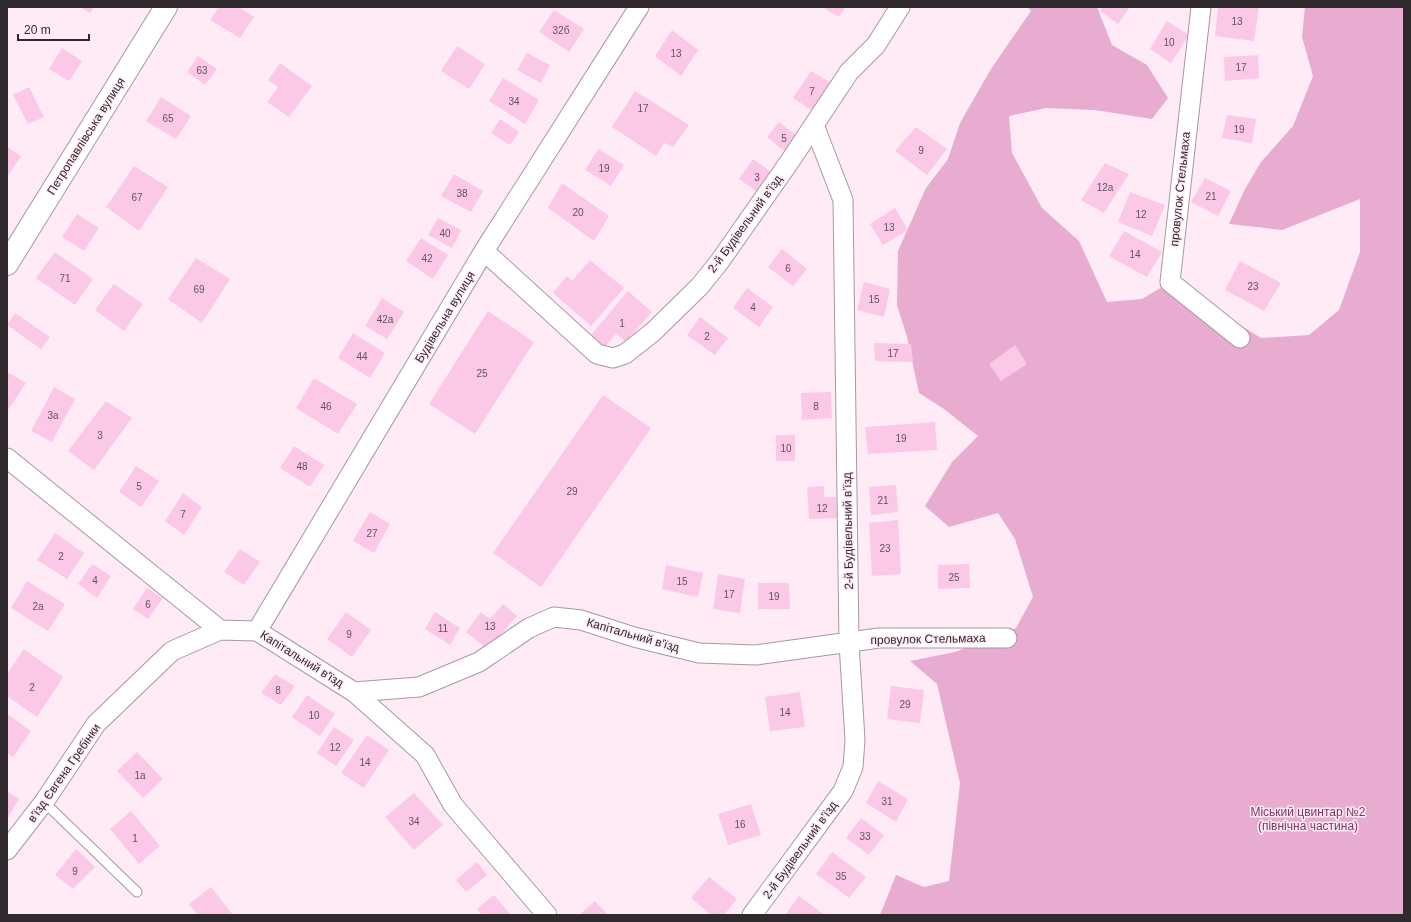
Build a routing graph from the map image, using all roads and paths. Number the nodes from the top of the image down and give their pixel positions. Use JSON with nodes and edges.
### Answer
{"nodes":[{"id":1,"x":166,"y":7,"type":"edge"},
{"id":2,"x":639,"y":7,"type":"edge"},
{"id":3,"x":900,"y":7,"type":"edge"},
{"id":4,"x":1201,"y":7,"type":"edge"},
{"id":5,"x":814,"y":125,"type":"junction"},
{"id":6,"x":484,"y":251,"type":"junction"},
{"id":7,"x":7,"y":264,"type":"edge"},
{"id":8,"x":1240,"y":338,"type":"dead end"},
{"id":9,"x":7,"y":458,"type":"edge"},
{"id":10,"x":220,"y":630,"type":"junction"},
{"id":11,"x":257,"y":631,"type":"junction"},
{"id":12,"x":1007,"y":638,"type":"dead end"},
{"id":13,"x":850,"y":643,"type":"junction"},
{"id":14,"x":354,"y":692,"type":"junction"},
{"id":15,"x":44,"y":802,"type":"junction"},
{"id":16,"x":7,"y":850,"type":"edge"},
{"id":17,"x":137,"y":892,"type":"dead end"},
{"id":18,"x":756,"y":914,"type":"edge"},
{"id":19,"x":547,"y":915,"type":"edge"}],
"edges":[{"from":1,"to":7,"type":"street","name":"Петропавлівська вулиця"},
{"from":2,"to":6,"type":"street","name":"Будівельна вулиця"},
{"from":3,"to":5,"type":"street","name":"2-й Будівельний в’їзд"},
{"from":4,"to":8,"type":"street","name":"провулок Стельмаха"},
{"from":5,"to":6,"type":"street","name":"2-й Будівельний в’їзд"},
{"from":5,"to":13,"type":"street","name":"2-й Будівельний в’їзд"},
{"from":6,"to":11,"type":"street","name":"Будівельна вулиця"},
{"from":9,"to":10,"type":"street"},
{"from":10,"to":11,"type":"street","name":"Капітальний в'їзд"},
{"from":10,"to":15,"type":"street","name":"в'їзд Євгена Гребінки"},
{"from":11,"to":14,"type":"street","name":"Капітальний в'їзд"},
{"from":12,"to":13,"type":"street","name":"провулок Стельмаха"},
{"from":13,"to":14,"type":"street","name":"Капітальний в'їзд"},
{"from":13,"to":18,"type":"street","name":"2-й Будівельний в’їзд"},
{"from":14,"to":19,"type":"street"},
{"from":15,"to":16,"type":"street","name":"в'їзд Євгена Гребінки"},
{"from":15,"to":17,"type":"lane"}]}
